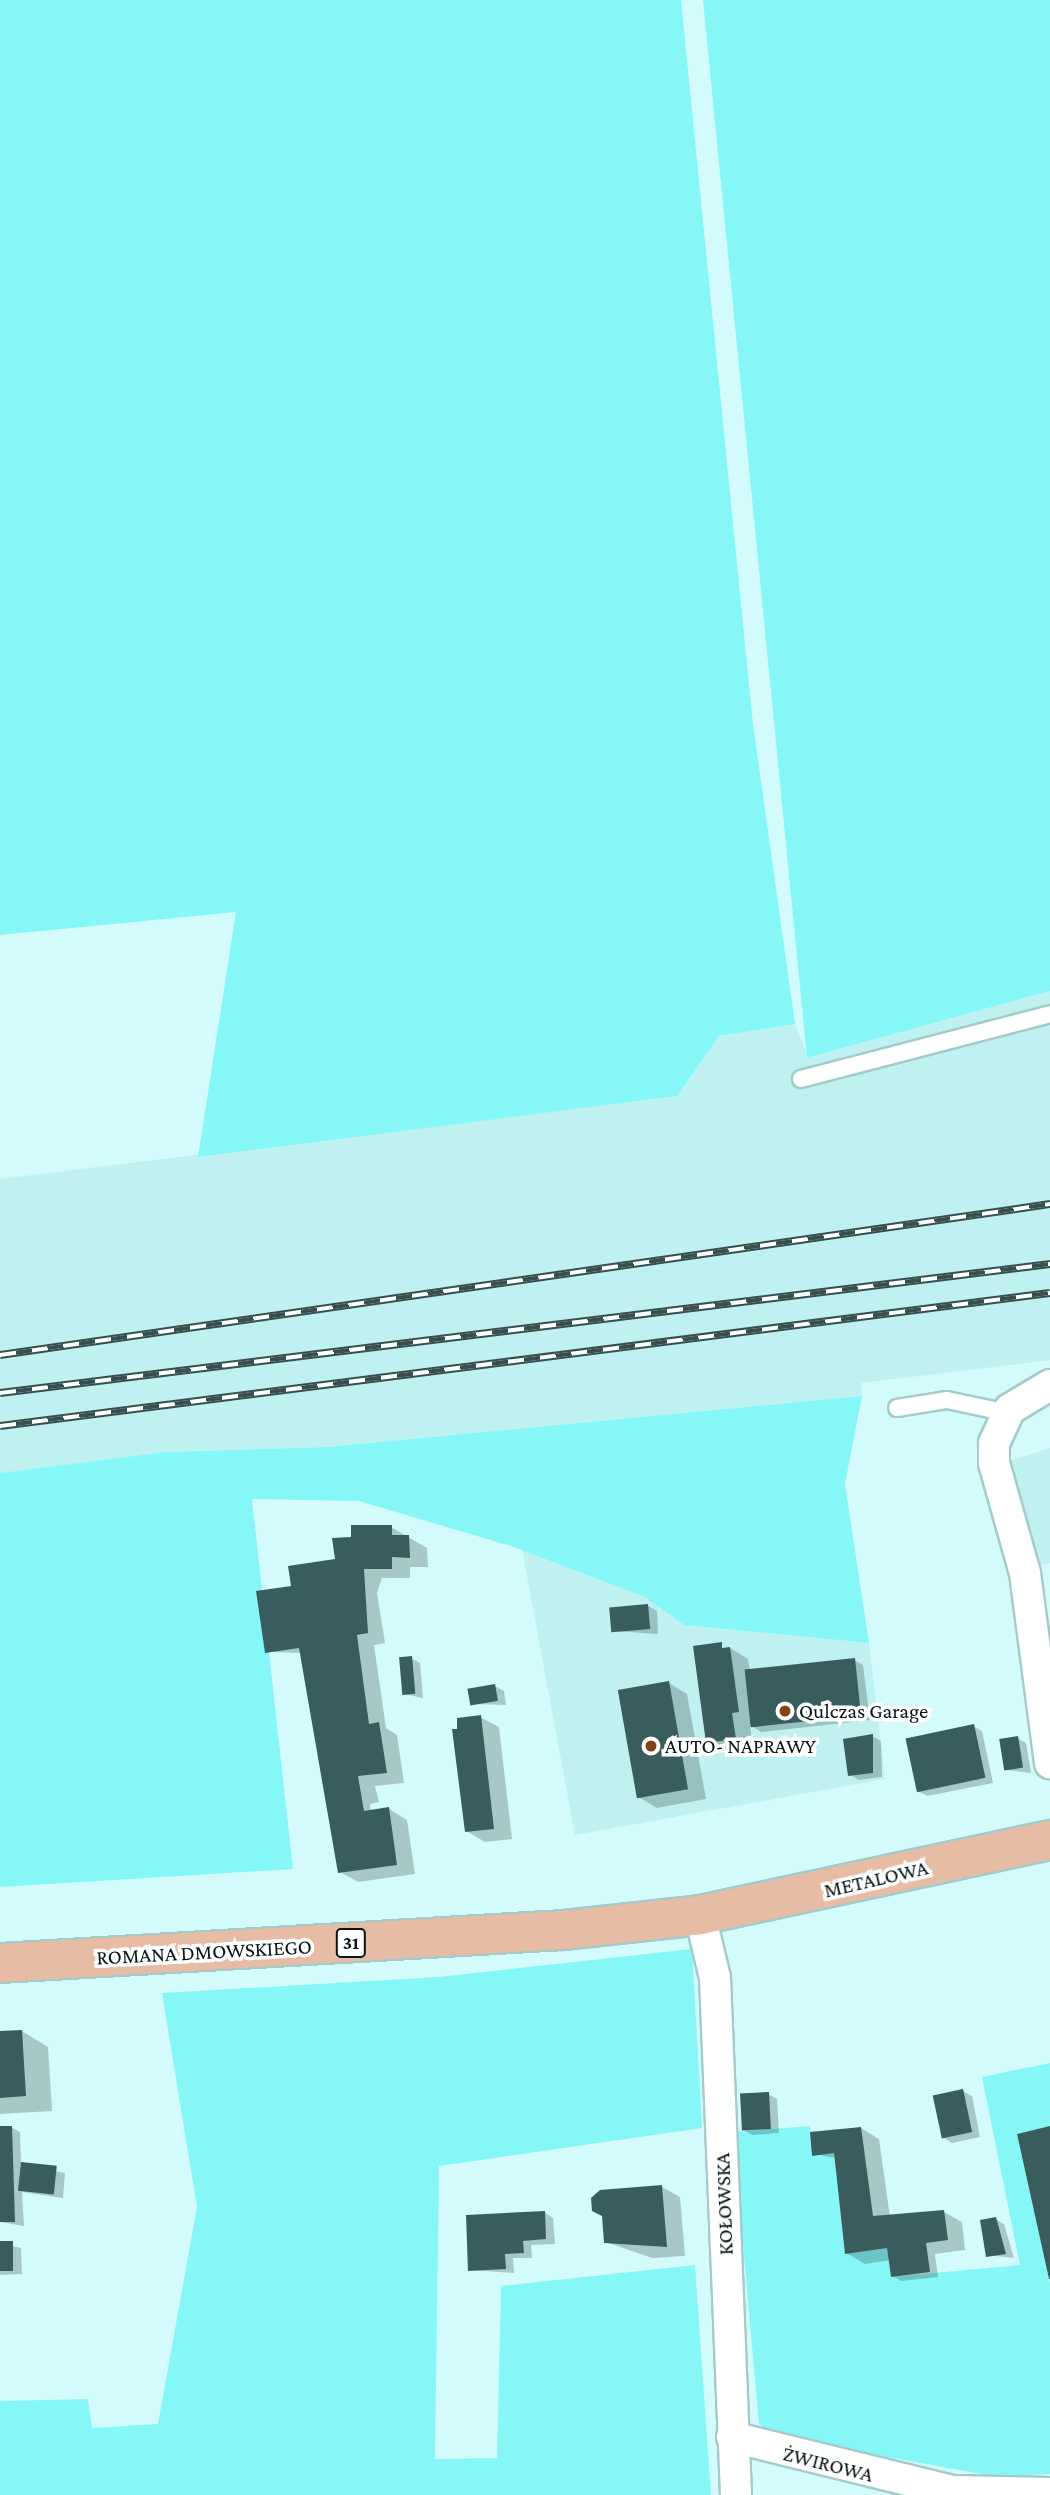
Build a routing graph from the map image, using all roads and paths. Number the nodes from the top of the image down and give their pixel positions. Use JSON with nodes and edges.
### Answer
{"nodes":[{"id":1,"x":1050,"y":1014,"type":"edge"},
{"id":2,"x":801,"y":1079,"type":"dead end"},
{"id":3,"x":1050,"y":1385,"type":"edge"},
{"id":4,"x":897,"y":1408,"type":"dead end"},
{"id":5,"x":1008,"y":1413,"type":"junction"},
{"id":6,"x":1046,"y":1712,"type":"edge"},
{"id":7,"x":1050,"y":1763,"type":"edge"},
{"id":8,"x":1050,"y":1839,"type":"edge"},
{"id":9,"x":700,"y":1914,"type":"junction"},
{"id":10,"x":0,"y":1964,"type":"edge"},
{"id":11,"x":732,"y":2437,"type":"junction"},
{"id":12,"x":1050,"y":2493,"type":"edge"},
{"id":13,"x":736,"y":2495,"type":"edge"}],
"edges":[{"from":1,"to":2,"type":"lane"},
{"from":3,"to":5,"type":"street"},
{"from":4,"to":5,"type":"lane"},
{"from":5,"to":6,"type":"street"},
{"from":6,"to":7,"type":"street"},
{"from":8,"to":9,"type":"main road","name":"METALOWA","number":"31"},
{"from":9,"to":10,"type":"main road","name":"ROMANA DMOWSKIEGO","number":"31"},
{"from":9,"to":11,"type":"street","name":"KOŁOWSKA"},
{"from":11,"to":12,"type":"street","name":"ŻWIROWA"},
{"from":11,"to":13,"type":"street","name":"KOŁOWSKA"}]}
